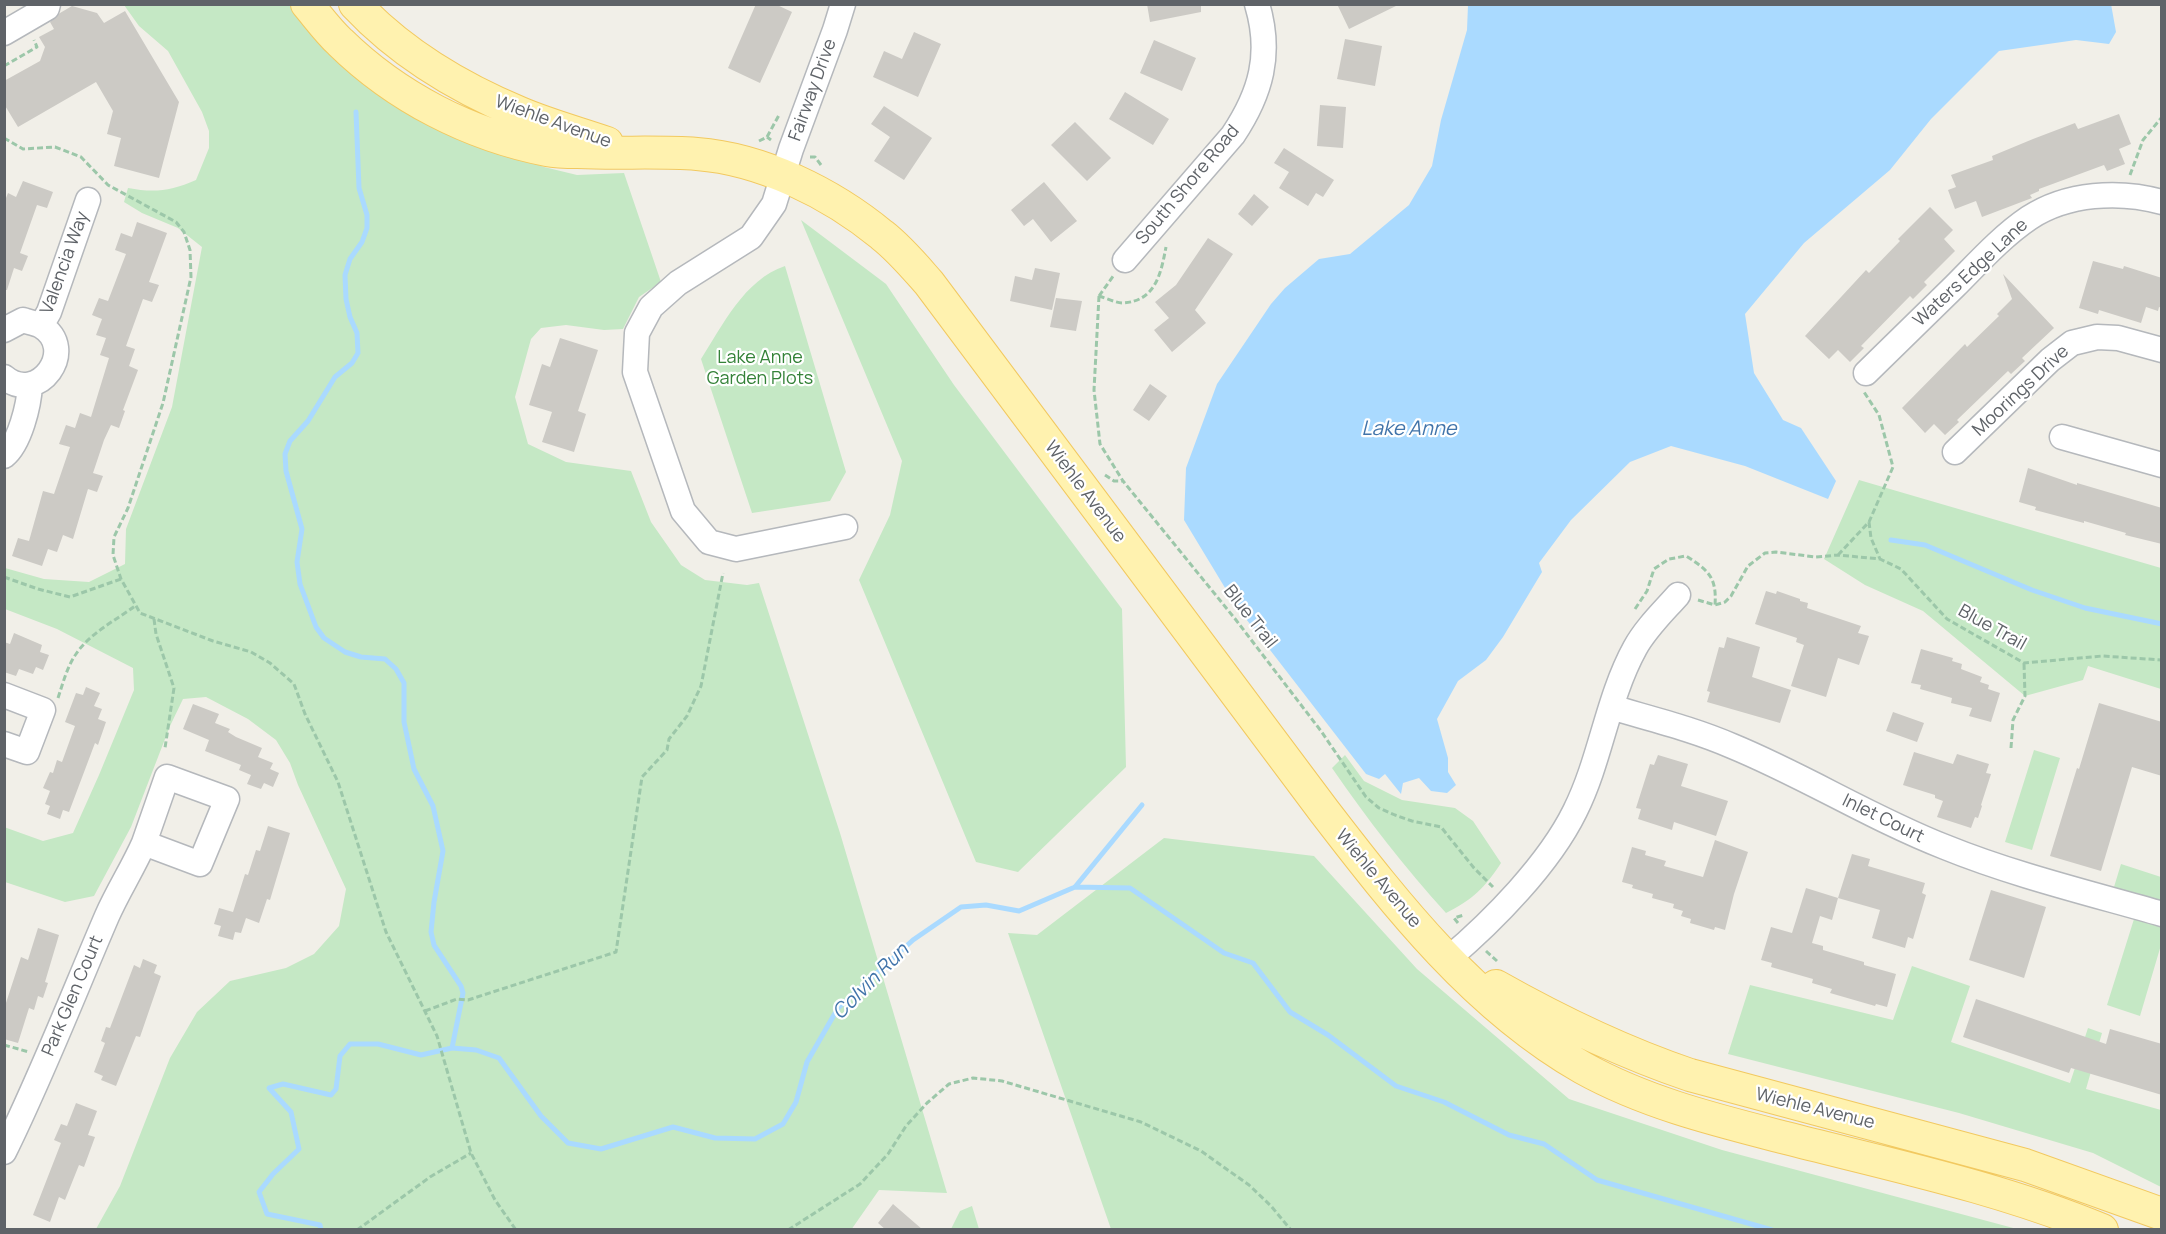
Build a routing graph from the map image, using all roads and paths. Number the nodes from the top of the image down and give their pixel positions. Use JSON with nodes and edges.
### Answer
{"nodes":[{"id":1,"x":48,"y":4,"type":"edge"},
{"id":2,"x":307,"y":4,"type":"edge"},
{"id":3,"x":355,"y":4,"type":"edge"},
{"id":4,"x":843,"y":4,"type":"edge"},
{"id":5,"x":1257,"y":4,"type":"edge"},
{"id":6,"x":4,"y":33,"type":"edge"},
{"id":7,"x":2162,"y":117,"type":"edge"},
{"id":8,"x":4,"y":138,"type":"edge"},
{"id":9,"x":752,"y":141,"type":"dead end"},
{"id":10,"x":637,"y":152,"type":"junction"},
{"id":11,"x":786,"y":163,"type":"junction"},
{"id":12,"x":2128,"y":183,"type":"dead end"},
{"id":13,"x":88,"y":200,"type":"dead end"},
{"id":14,"x":2162,"y":202,"type":"edge"},
{"id":15,"x":1125,"y":260,"type":"dead end"},
{"id":16,"x":1099,"y":296,"type":"dead end"},
{"id":17,"x":41,"y":326,"type":"junction"},
{"id":18,"x":4,"y":330,"type":"edge"},
{"id":19,"x":2162,"y":350,"type":"edge"},
{"id":20,"x":1866,"y":373,"type":"joint"},
{"id":21,"x":4,"y":377,"type":"edge"},
{"id":22,"x":30,"y":385,"type":"junction"},
{"id":23,"x":2062,"y":437,"type":"dead end"},
{"id":24,"x":1955,"y":452,"type":"dead end"},
{"id":25,"x":4,"y":456,"type":"edge"},
{"id":26,"x":2162,"y":465,"type":"edge"},
{"id":27,"x":1869,"y":522,"type":"junction"},
{"id":28,"x":845,"y":527,"type":"dead end"},
{"id":29,"x":1838,"y":555,"type":"junction"},
{"id":30,"x":1880,"y":559,"type":"junction"},
{"id":31,"x":723,"y":573,"type":"dead end"},
{"id":32,"x":4,"y":577,"type":"edge"},
{"id":33,"x":121,"y":579,"type":"junction"},
{"id":34,"x":1678,"y":595,"type":"dead end"},
{"id":35,"x":1715,"y":604,"type":"dead end"},
{"id":36,"x":135,"y":606,"type":"junction"},
{"id":37,"x":154,"y":619,"type":"junction"},
{"id":38,"x":2162,"y":660,"type":"edge"},
{"id":39,"x":2024,"y":663,"type":"junction"},
{"id":40,"x":62,"y":682,"type":"dead end"},
{"id":41,"x":4,"y":695,"type":"edge"},
{"id":42,"x":1611,"y":707,"type":"junction"},
{"id":43,"x":4,"y":744,"type":"edge"},
{"id":44,"x":165,"y":748,"type":"dead end"},
{"id":45,"x":2012,"y":748,"type":"dead end"},
{"id":46,"x":144,"y":843,"type":"dead end"},
{"id":47,"x":1494,"y":888,"type":"dead end"},
{"id":48,"x":2162,"y":914,"type":"edge"},
{"id":49,"x":1448,"y":959,"type":"junction"},
{"id":50,"x":425,"y":1011,"type":"junction"},
{"id":51,"x":4,"y":1045,"type":"edge"},
{"id":52,"x":16,"y":1048,"type":"dead end"},
{"id":53,"x":4,"y":1152,"type":"edge"},
{"id":54,"x":471,"y":1153,"type":"junction"},
{"id":55,"x":2162,"y":1214,"type":"edge"},
{"id":56,"x":357,"y":1230,"type":"edge"},
{"id":57,"x":516,"y":1230,"type":"edge"},
{"id":58,"x":788,"y":1230,"type":"edge"},
{"id":59,"x":1291,"y":1230,"type":"edge"},
{"id":60,"x":2102,"y":1230,"type":"edge"}],
"edges":[{"from":1,"to":6,"type":"street"},
{"from":2,"to":10,"type":"main road","name":"Wiehle Avenue"},
{"from":3,"to":10,"type":"main road","name":"Wiehle Avenue"},
{"from":4,"to":11,"type":"street","name":"Fairway Drive"},
{"from":5,"to":15,"type":"street","name":"South Shore Road"},
{"from":7,"to":12,"type":"path"},
{"from":8,"to":33,"type":"path"},
{"from":9,"to":11,"type":"path"},
{"from":10,"to":11,"type":"main road","name":"Wiehle Avenue"},
{"from":11,"to":28,"type":"street","name":"Fairway Drive"},
{"from":11,"to":49,"type":"main road","name":"Wiehle Avenue"},
{"from":13,"to":17,"type":"street","name":"Valencia Way"},
{"from":14,"to":20,"type":"street","name":"Waters Edge Lane"},
{"from":16,"to":47,"type":"path","name":"Blue Trail"},
{"from":17,"to":18,"type":"street","name":"Valencia Way"},
{"from":17,"to":22,"type":"street","name":"Valencia Way"},
{"from":19,"to":24,"type":"street","name":"Moorings Drive"},
{"from":20,"to":27,"type":"path"},
{"from":21,"to":22,"type":"street"},
{"from":22,"to":25,"type":"street"},
{"from":23,"to":26,"type":"street"},
{"from":27,"to":29,"type":"path"},
{"from":27,"to":30,"type":"path"},
{"from":29,"to":30,"type":"path","name":"Blue Trail"},
{"from":29,"to":35,"type":"path","name":"Blue Trail"},
{"from":30,"to":39,"type":"path","name":"Blue Trail"},
{"from":31,"to":50,"type":"path"},
{"from":32,"to":33,"type":"path"},
{"from":33,"to":36,"type":"path"},
{"from":34,"to":42,"type":"street"},
{"from":36,"to":37,"type":"path"},
{"from":36,"to":40,"type":"path"},
{"from":37,"to":44,"type":"path"},
{"from":37,"to":50,"type":"path"},
{"from":38,"to":39,"type":"path","name":"Blue Trail"},
{"from":39,"to":45,"type":"path"},
{"from":41,"to":43,"type":"street"},
{"from":42,"to":48,"type":"street","name":"Inlet Court"},
{"from":42,"to":49,"type":"street"},
{"from":46,"to":53,"type":"street","name":"Park Glen Court"},
{"from":49,"to":55,"type":"main road","name":"Wiehle Avenue"},
{"from":49,"to":60,"type":"main road","name":"Wiehle Avenue"},
{"from":50,"to":54,"type":"path"},
{"from":51,"to":52,"type":"path"},
{"from":54,"to":56,"type":"path"},
{"from":54,"to":57,"type":"path"},
{"from":58,"to":59,"type":"path"}]}
